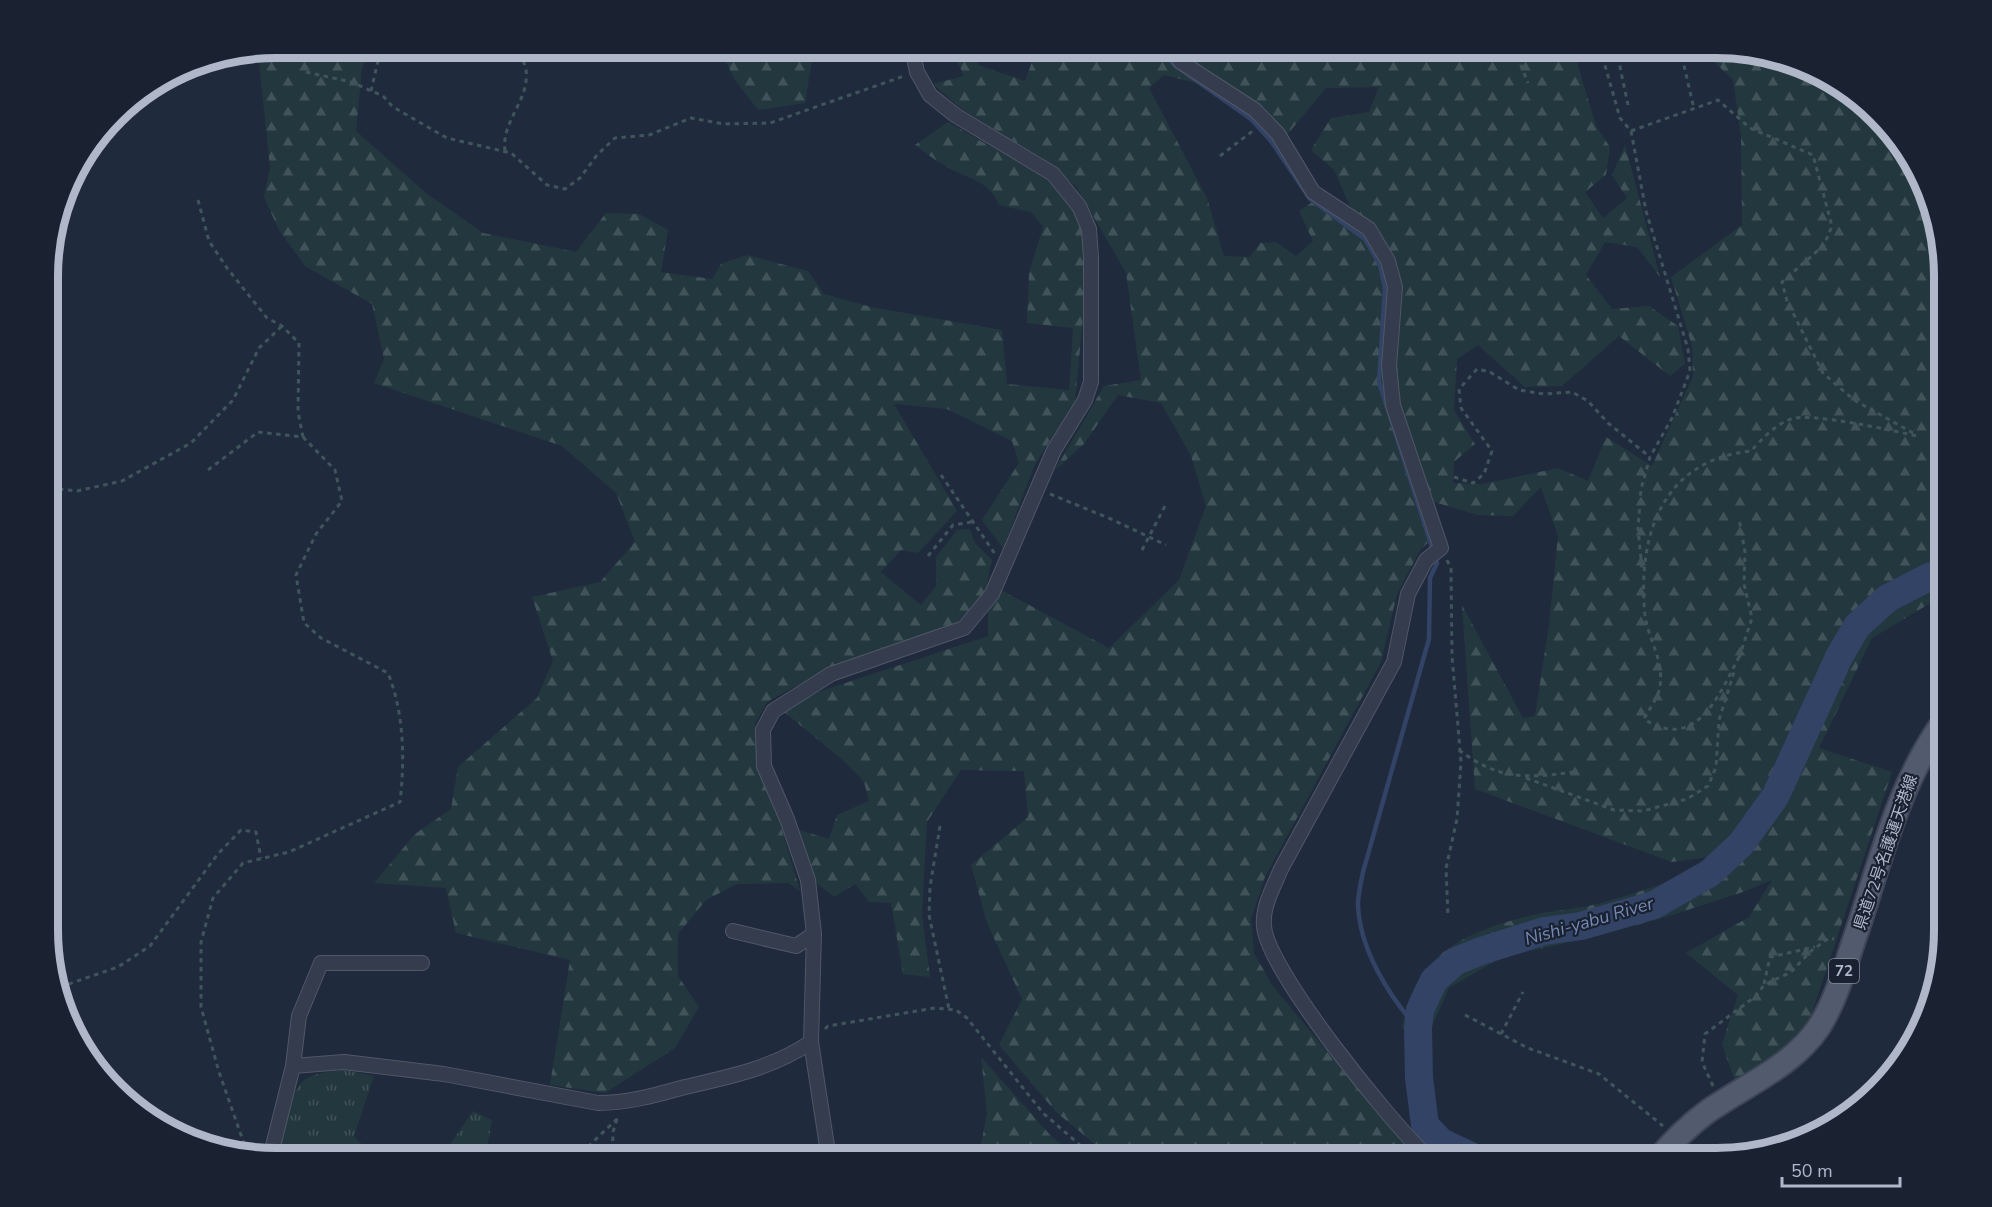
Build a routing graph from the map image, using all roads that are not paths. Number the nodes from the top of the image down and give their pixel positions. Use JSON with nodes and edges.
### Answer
{"nodes":[{"id":1,"x":914,"y":58,"type":"edge"},
{"id":2,"x":1178,"y":58,"type":"edge"},
{"id":3,"x":1934,"y":734,"type":"edge"},
{"id":4,"x":733,"y":932,"type":"dead end"},
{"id":5,"x":813,"y":934,"type":"junction"},
{"id":6,"x":422,"y":963,"type":"dead end"},
{"id":7,"x":811,"y":1042,"type":"junction"},
{"id":8,"x":293,"y":1066,"type":"junction"},
{"id":9,"x":272,"y":1148,"type":"edge"},
{"id":10,"x":827,"y":1148,"type":"edge"},
{"id":11,"x":1420,"y":1148,"type":"edge"},
{"id":12,"x":1667,"y":1148,"type":"edge"}],
"edges":[{"from":1,"to":5,"type":"street"},
{"from":2,"to":11,"type":"street"},
{"from":3,"to":12,"type":"main road","name":"県道72号名護運天港線","number":"72"},
{"from":4,"to":5,"type":"street"},
{"from":5,"to":7,"type":"street"},
{"from":6,"to":8,"type":"street"},
{"from":7,"to":8,"type":"street"},
{"from":7,"to":10,"type":"street"},
{"from":8,"to":9,"type":"street"}]}
